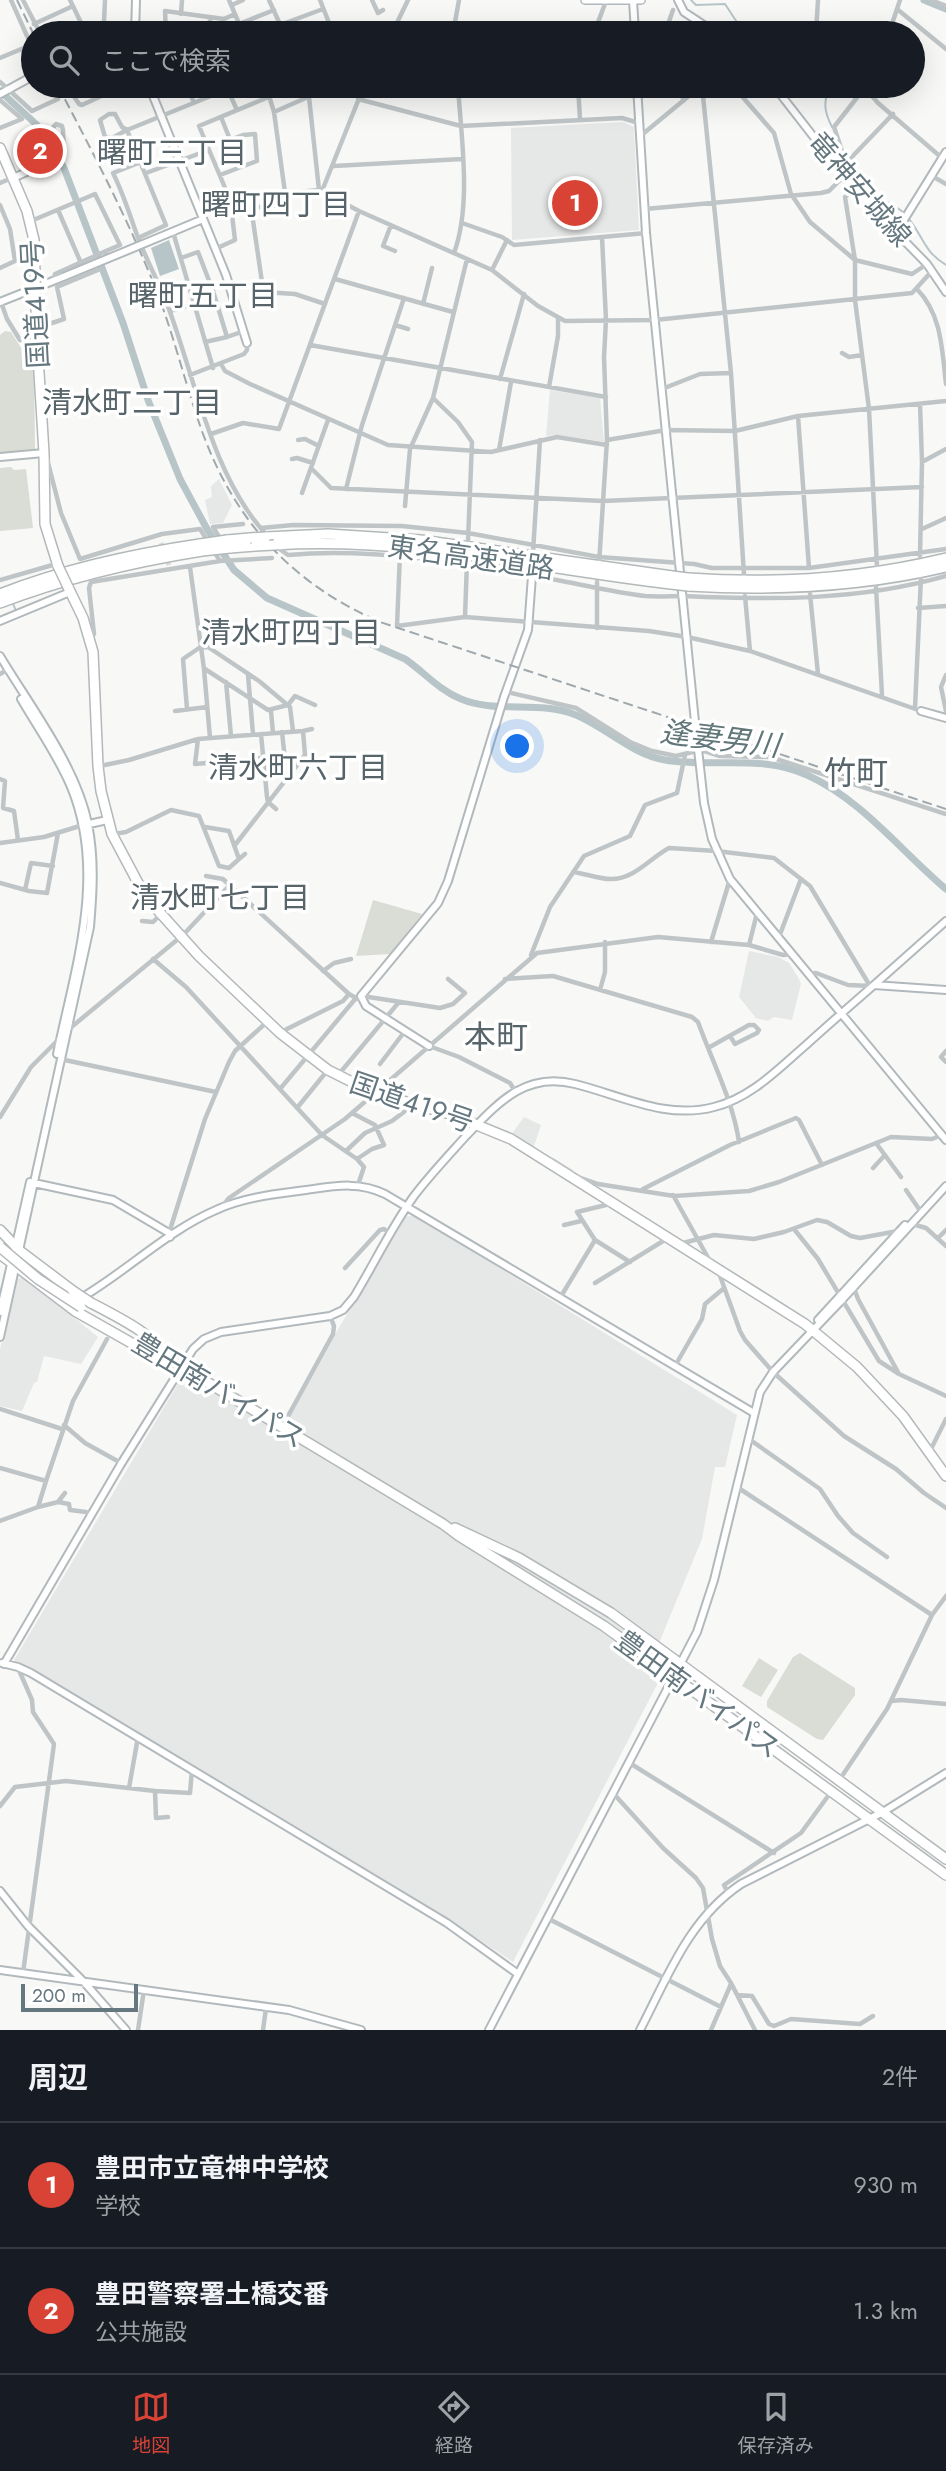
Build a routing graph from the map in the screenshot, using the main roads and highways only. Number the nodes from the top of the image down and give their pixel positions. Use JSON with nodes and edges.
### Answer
{"nodes":[{"id":1,"x":584,"y":0,"type":"edge"},
{"id":2,"x":633,"y":0,"type":"edge"},
{"id":3,"x":641,"y":0,"type":"edge"},
{"id":4,"x":606,"y":1,"type":"edge"},
{"id":5,"x":0,"y":148,"type":"edge"},
{"id":6,"x":253,"y":542,"type":"junction"},
{"id":7,"x":201,"y":547,"type":"junction"},
{"id":8,"x":946,"y":558,"type":"edge"},
{"id":9,"x":946,"y":567,"type":"edge"},
{"id":10,"x":672,"y":580,"type":"junction"},
{"id":11,"x":688,"y":582,"type":"junction"},
{"id":12,"x":0,"y":594,"type":"edge"},
{"id":13,"x":0,"y":603,"type":"edge"},
{"id":14,"x":0,"y":1230,"type":"edge"},
{"id":15,"x":0,"y":1247,"type":"edge"},
{"id":16,"x":0,"y":1254,"type":"edge"},
{"id":17,"x":175,"y":1363,"type":"junction"},
{"id":18,"x":946,"y":1476,"type":"edge"},
{"id":19,"x":443,"y":1524,"type":"junction"},
{"id":20,"x":946,"y":1859,"type":"edge"},
{"id":21,"x":946,"y":1875,"type":"edge"}],
"edges":[{"from":1,"to":4,"type":"main road"},
{"from":2,"to":3,"type":"main road"},
{"from":2,"to":4,"type":"main road"},
{"from":5,"to":18,"type":"highway","name":"国道419号","bridge":true},
{"from":6,"to":7,"type":"highway","name":"東名高速道路","bridge":true},
{"from":6,"to":10,"type":"highway","name":"東名高速道路","bridge":true},
{"from":6,"to":10,"type":"highway","name":"東名高速道路","bridge":true},
{"from":7,"to":12,"type":"highway","name":"東名高速道路"},
{"from":7,"to":13,"type":"highway","name":"東名高速道路"},
{"from":8,"to":11,"type":"highway","name":"東名高速道路"},
{"from":9,"to":11,"type":"highway","name":"東名高速道路"},
{"from":10,"to":11,"type":"highway","name":"東名高速道路","bridge":true},
{"from":14,"to":17,"type":"highway","bridge":true},
{"from":15,"to":17,"type":"highway","name":"豊田南バイパス","bridge":true},
{"from":16,"to":17,"type":"highway"},
{"from":17,"to":19,"type":"highway","name":"豊田南バイパス","bridge":true},
{"from":19,"to":20,"type":"highway","name":"豊田南バイパス"},
{"from":19,"to":21,"type":"highway","name":"豊田南バイパス"}]}
